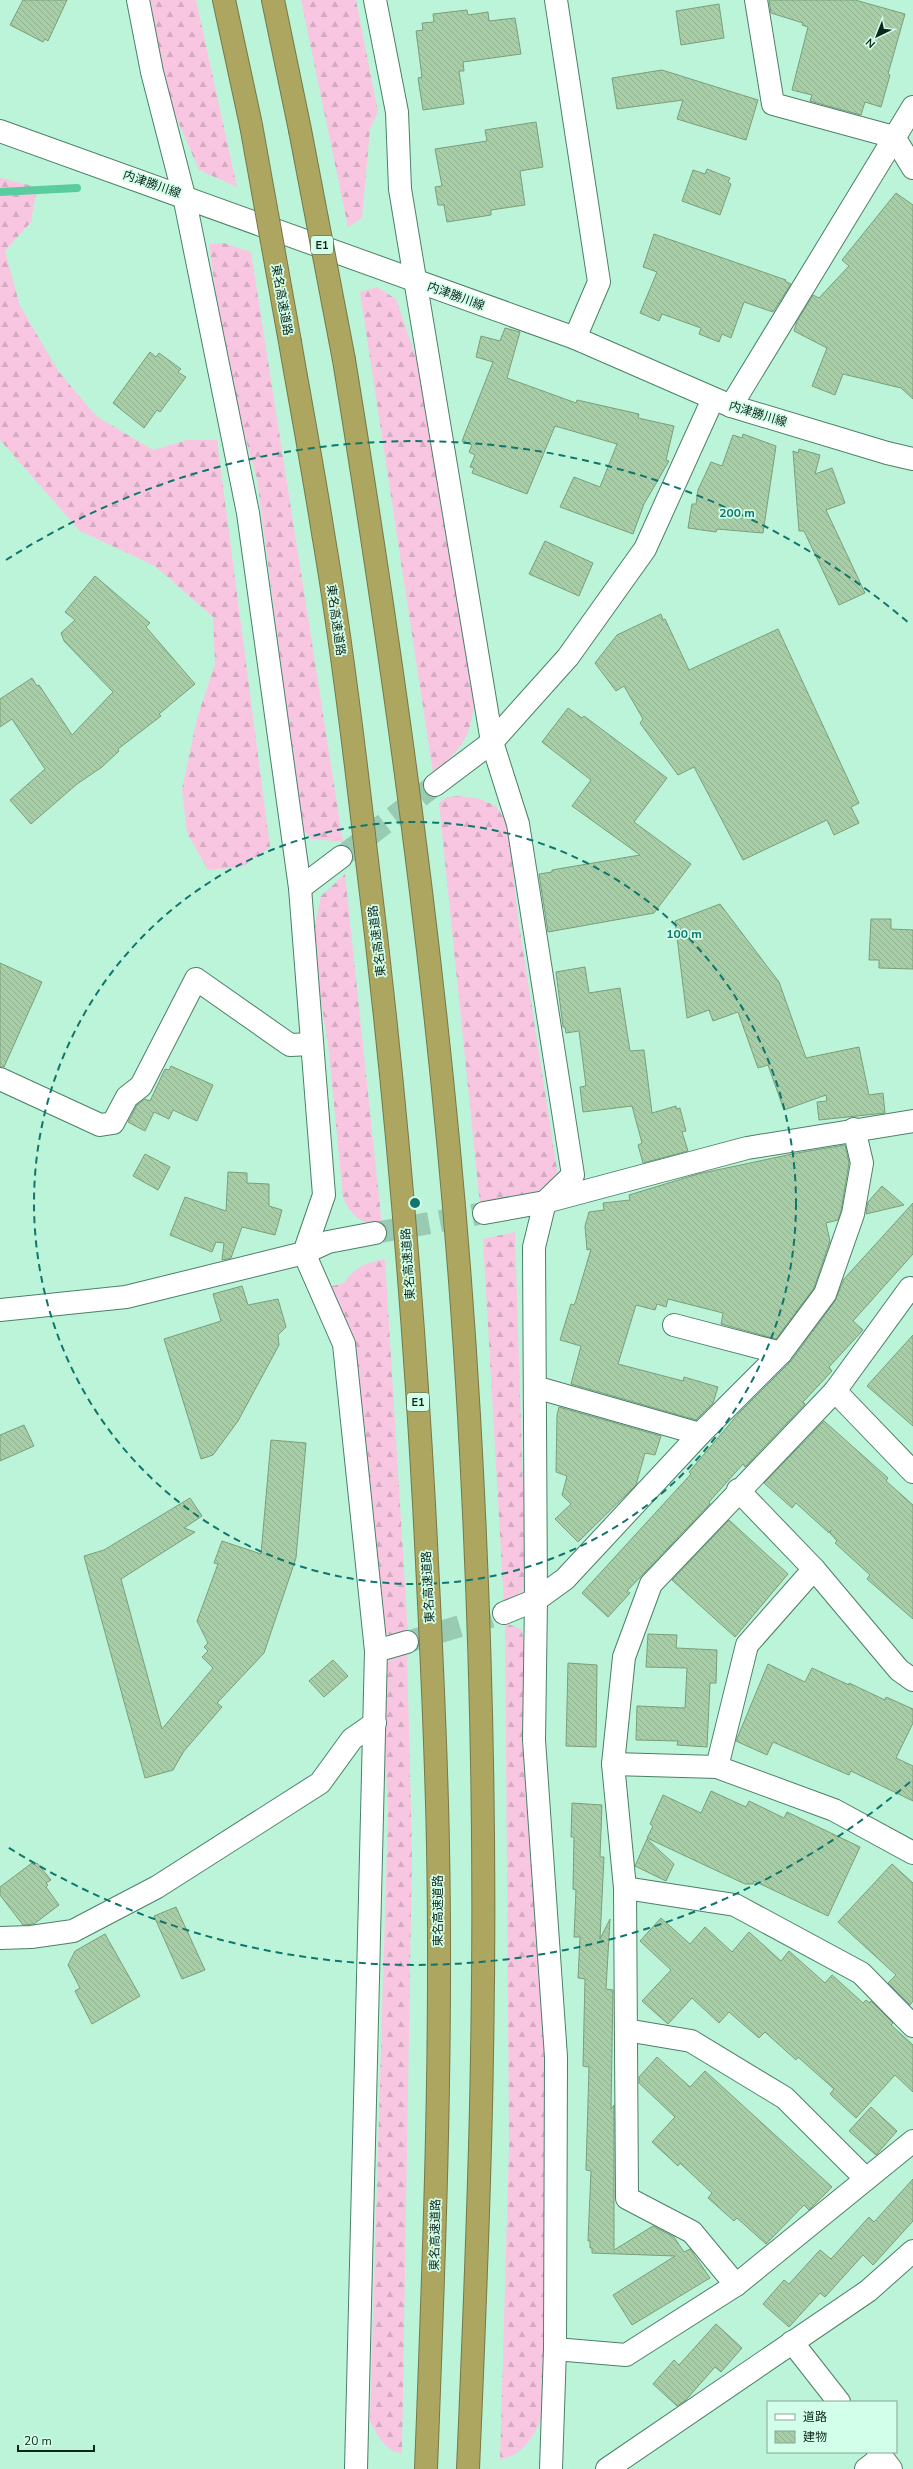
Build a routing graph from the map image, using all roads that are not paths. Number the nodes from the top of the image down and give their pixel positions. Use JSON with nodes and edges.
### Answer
{"nodes":[{"id":1,"x":138,"y":0,"type":"edge"},
{"id":2,"x":224,"y":0,"type":"edge"},
{"id":3,"x":273,"y":0,"type":"edge"},
{"id":4,"x":375,"y":0,"type":"edge"},
{"id":5,"x":556,"y":0,"type":"edge"},
{"id":6,"x":756,"y":0,"type":"edge"},
{"id":7,"x":913,"y":106,"type":"edge"},
{"id":8,"x":0,"y":131,"type":"edge"},
{"id":9,"x":894,"y":137,"type":"junction"},
{"id":10,"x":913,"y":168,"type":"edge"},
{"id":11,"x":184,"y":196,"type":"junction"},
{"id":12,"x":415,"y":281,"type":"junction"},
{"id":13,"x":574,"y":338,"type":"junction"},
{"id":14,"x":722,"y":403,"type":"junction"},
{"id":15,"x":913,"y":459,"type":"edge"},
{"id":16,"x":492,"y":742,"type":"junction"},
{"id":17,"x":435,"y":785,"type":"tunnel mouth"},
{"id":18,"x":341,"y":857,"type":"tunnel mouth"},
{"id":19,"x":300,"y":888,"type":"junction"},
{"id":20,"x":312,"y":1044,"type":"junction"},
{"id":21,"x":0,"y":1079,"type":"edge"},
{"id":22,"x":913,"y":1120,"type":"edge"},
{"id":23,"x":854,"y":1129,"type":"junction"},
{"id":24,"x":545,"y":1202,"type":"junction"},
{"id":25,"x":484,"y":1213,"type":"tunnel mouth"},
{"id":26,"x":376,"y":1232,"type":"tunnel mouth"},
{"id":27,"x":304,"y":1253,"type":"junction"},
{"id":28,"x":913,"y":1291,"type":"edge"},
{"id":29,"x":0,"y":1310,"type":"edge"},
{"id":30,"x":674,"y":1324,"type":"dead end"},
{"id":31,"x":781,"y":1353,"type":"junction"},
{"id":32,"x":535,"y":1387,"type":"junction"},
{"id":33,"x":835,"y":1391,"type":"junction"},
{"id":34,"x":700,"y":1434,"type":"junction"},
{"id":35,"x":913,"y":1472,"type":"edge"},
{"id":36,"x":738,"y":1490,"type":"junction"},
{"id":37,"x":814,"y":1570,"type":"junction"},
{"id":38,"x":536,"y":1600,"type":"junction"},
{"id":39,"x":504,"y":1613,"type":"tunnel mouth"},
{"id":40,"x":407,"y":1642,"type":"tunnel mouth"},
{"id":41,"x":376,"y":1651,"type":"junction"},
{"id":42,"x":913,"y":1680,"type":"edge"},
{"id":43,"x":375,"y":1723,"type":"junction"},
{"id":44,"x":613,"y":1764,"type":"junction"},
{"id":45,"x":717,"y":1767,"type":"junction"},
{"id":46,"x":913,"y":1853,"type":"edge"},
{"id":47,"x":625,"y":1888,"type":"junction"},
{"id":48,"x":0,"y":1938,"type":"edge"},
{"id":49,"x":913,"y":2026,"type":"edge"},
{"id":50,"x":626,"y":2030,"type":"junction"},
{"id":51,"x":913,"y":2141,"type":"edge"},
{"id":52,"x":866,"y":2179,"type":"junction"},
{"id":53,"x":913,"y":2251,"type":"edge"},
{"id":54,"x":736,"y":2285,"type":"junction"},
{"id":55,"x":792,"y":2342,"type":"junction"},
{"id":56,"x":555,"y":2349,"type":"junction"},
{"id":57,"x":838,"y":2401,"type":"edge"},
{"id":58,"x":356,"y":2469,"type":"edge"},
{"id":59,"x":426,"y":2469,"type":"edge"},
{"id":60,"x":468,"y":2469,"type":"edge"},
{"id":61,"x":551,"y":2469,"type":"edge"},
{"id":62,"x":607,"y":2469,"type":"edge"}],
"edges":[{"from":1,"to":11,"type":"street"},
{"from":2,"to":59,"type":"highway","name":"東名高速道路","number":"E1","bridge":true},
{"from":3,"to":60,"type":"highway","number":"E1","bridge":true},
{"from":4,"to":12,"type":"street"},
{"from":5,"to":13,"type":"street"},
{"from":6,"to":9,"type":"street"},
{"from":7,"to":9,"type":"street"},
{"from":8,"to":11,"type":"street","name":"内津勝川線"},
{"from":9,"to":10,"type":"street"},
{"from":9,"to":14,"type":"street"},
{"from":11,"to":12,"type":"street","name":"内津勝川線"},
{"from":11,"to":19,"type":"street"},
{"from":12,"to":13,"type":"street","name":"内津勝川線"},
{"from":12,"to":16,"type":"street"},
{"from":13,"to":14,"type":"street","name":"内津勝川線"},
{"from":14,"to":15,"type":"street","name":"内津勝川線"},
{"from":14,"to":16,"type":"street"},
{"from":16,"to":17,"type":"street"},
{"from":16,"to":24,"type":"street"},
{"from":18,"to":19,"type":"street"},
{"from":19,"to":20,"type":"street"},
{"from":20,"to":21,"type":"street"},
{"from":20,"to":27,"type":"street"},
{"from":22,"to":23,"type":"street"},
{"from":23,"to":24,"type":"street"},
{"from":23,"to":31,"type":"street"},
{"from":24,"to":25,"type":"street"},
{"from":24,"to":32,"type":"street"},
{"from":26,"to":27,"type":"street"},
{"from":27,"to":29,"type":"street"},
{"from":27,"to":41,"type":"street"},
{"from":28,"to":33,"type":"street"},
{"from":30,"to":31,"type":"street"},
{"from":31,"to":34,"type":"street"},
{"from":32,"to":34,"type":"street"},
{"from":32,"to":38,"type":"street"},
{"from":33,"to":35,"type":"street"},
{"from":33,"to":36,"type":"street"},
{"from":34,"to":38,"type":"street"},
{"from":36,"to":37,"type":"street"},
{"from":36,"to":44,"type":"street"},
{"from":37,"to":42,"type":"street"},
{"from":37,"to":45,"type":"street"},
{"from":38,"to":39,"type":"street"},
{"from":38,"to":56,"type":"street"},
{"from":40,"to":41,"type":"street"},
{"from":41,"to":43,"type":"street"},
{"from":43,"to":48,"type":"street"},
{"from":43,"to":58,"type":"street"},
{"from":44,"to":45,"type":"street"},
{"from":44,"to":47,"type":"street"},
{"from":45,"to":46,"type":"street"},
{"from":47,"to":49,"type":"street"},
{"from":47,"to":50,"type":"street"},
{"from":50,"to":52,"type":"street"},
{"from":50,"to":54,"type":"street"},
{"from":51,"to":52,"type":"street"},
{"from":52,"to":54,"type":"street"},
{"from":53,"to":55,"type":"street"},
{"from":54,"to":56,"type":"street"},
{"from":55,"to":57,"type":"street"},
{"from":55,"to":62,"type":"street"},
{"from":56,"to":61,"type":"street"}]}
